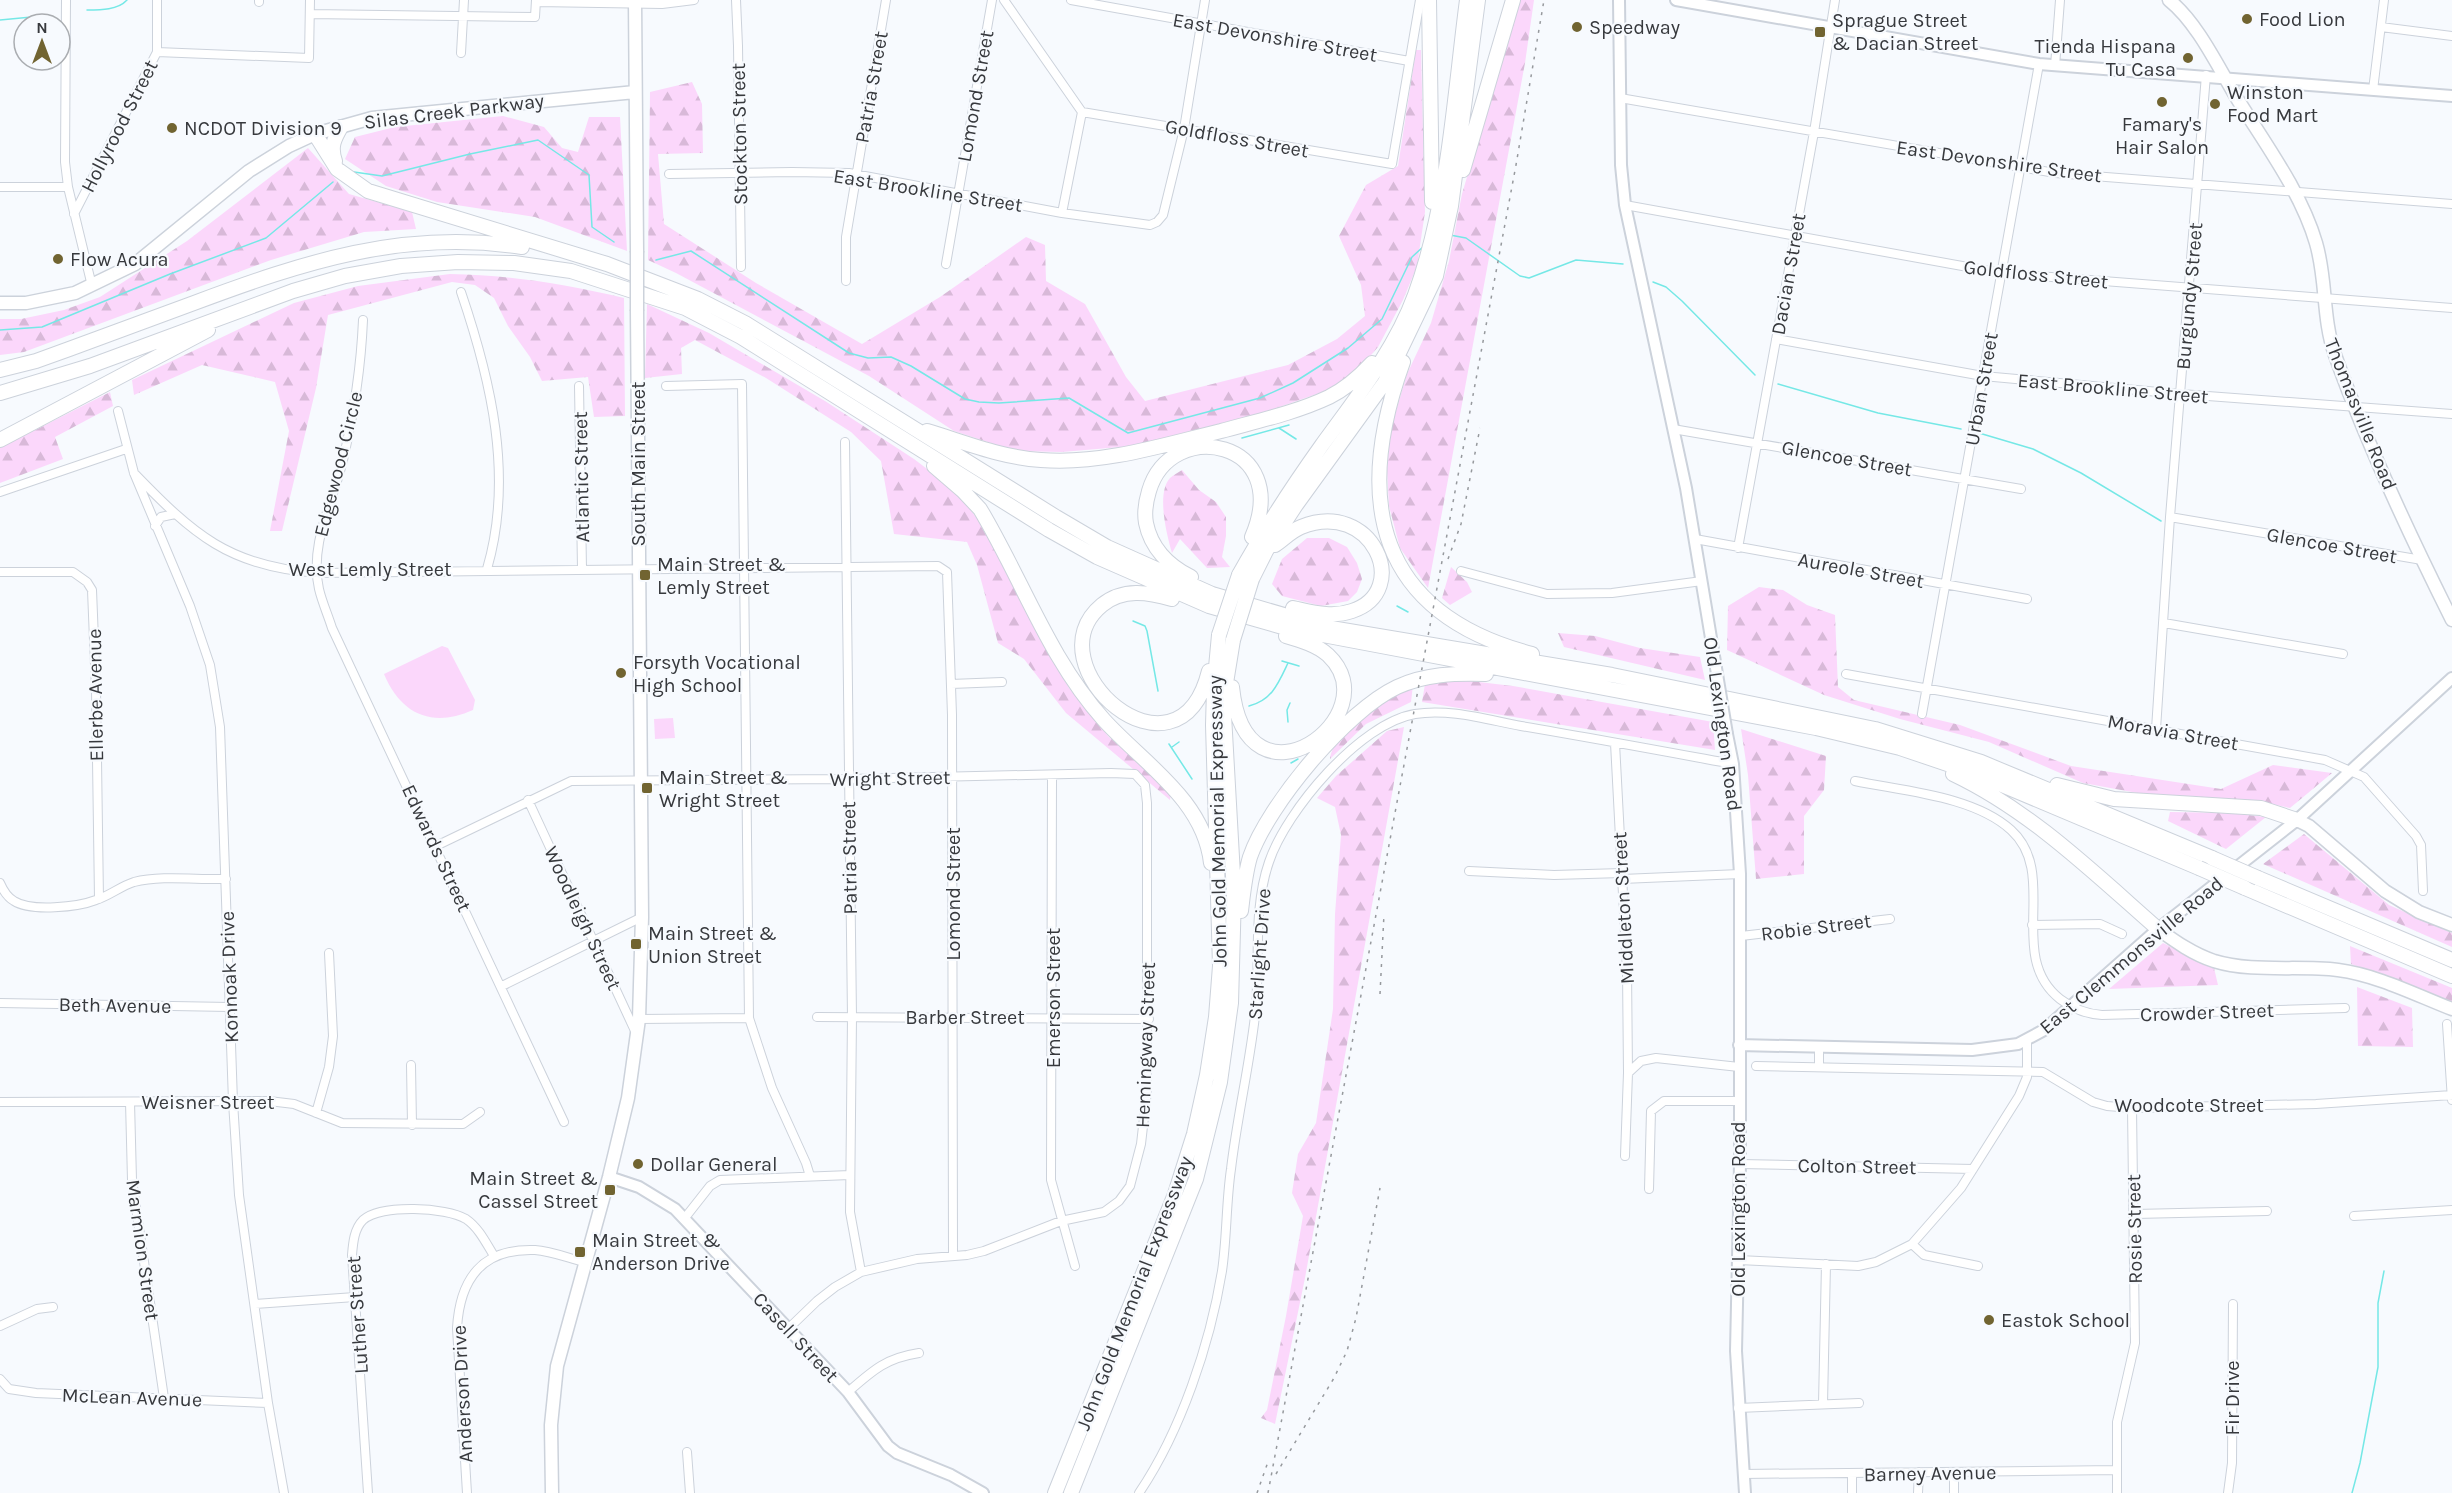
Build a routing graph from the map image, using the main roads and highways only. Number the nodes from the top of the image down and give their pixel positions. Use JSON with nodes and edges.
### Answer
{"nodes":[{"id":1,"x":1429,"y":0,"type":"edge"},
{"id":2,"x":1467,"y":0,"type":"edge"},
{"id":3,"x":1478,"y":0,"type":"edge"},
{"id":4,"x":1513,"y":0,"type":"edge"},
{"id":5,"x":1619,"y":0,"type":"edge"},
{"id":6,"x":1676,"y":0,"type":"edge"},
{"id":7,"x":2169,"y":0,"type":"edge"},
{"id":8,"x":635,"y":2,"type":"edge"},
{"id":9,"x":2224,"y":77,"type":"junction"},
{"id":10,"x":635,"y":92,"type":"junction"},
{"id":11,"x":2452,"y":96,"type":"edge"},
{"id":12,"x":341,"y":127,"type":"junction"},
{"id":13,"x":315,"y":134,"type":"junction"},
{"id":14,"x":338,"y":169,"type":"junction"},
{"id":15,"x":1451,"y":206,"type":"junction"},
{"id":16,"x":1434,"y":216,"type":"junction"},
{"id":17,"x":569,"y":254,"type":"junction"},
{"id":18,"x":1430,"y":290,"type":"junction"},
{"id":19,"x":0,"y":303,"type":"edge"},
{"id":20,"x":256,"y":304,"type":"junction"},
{"id":21,"x":1390,"y":344,"type":"junction"},
{"id":22,"x":0,"y":370,"type":"edge"},
{"id":23,"x":0,"y":393,"type":"edge"},
{"id":24,"x":863,"y":412,"type":"junction"},
{"id":25,"x":911,"y":426,"type":"junction"},
{"id":26,"x":0,"y":440,"type":"edge"},
{"id":27,"x":1266,"y":551,"type":"junction"},
{"id":28,"x":1245,"y":577,"type":"junction"},
{"id":29,"x":1209,"y":599,"type":"junction"},
{"id":30,"x":1268,"y":609,"type":"junction"},
{"id":31,"x":2452,"y":620,"type":"edge"},
{"id":32,"x":1267,"y":624,"type":"junction"},
{"id":33,"x":1223,"y":655,"type":"junction"},
{"id":34,"x":1530,"y":675,"type":"junction"},
{"id":35,"x":1612,"y":675,"type":"junction"},
{"id":36,"x":2452,"y":678,"type":"edge"},
{"id":37,"x":1900,"y":748,"type":"junction"},
{"id":38,"x":2008,"y":772,"type":"junction"},
{"id":39,"x":2297,"y":820,"type":"junction"},
{"id":40,"x":2452,"y":926,"type":"edge"},
{"id":41,"x":1219,"y":927,"type":"junction"},
{"id":42,"x":2158,"y":930,"type":"junction"},
{"id":43,"x":2452,"y":960,"type":"edge"},
{"id":44,"x":2452,"y":976,"type":"edge"},
{"id":45,"x":1232,"y":1003,"type":"junction"},
{"id":46,"x":2452,"y":1009,"type":"edge"},
{"id":47,"x":1738,"y":1045,"type":"junction"},
{"id":48,"x":609,"y":1177,"type":"junction"},
{"id":49,"x":552,"y":1493,"type":"edge"},
{"id":50,"x":983,"y":1493,"type":"edge"},
{"id":51,"x":1055,"y":1493,"type":"edge"},
{"id":52,"x":1071,"y":1493,"type":"edge"},
{"id":53,"x":1745,"y":1493,"type":"edge"}],
"edges":[{"from":1,"to":16,"type":"highway"},
{"from":2,"to":16,"type":"highway"},
{"from":3,"to":15,"type":"highway","name":"John Gold Memorial Expressway"},
{"from":4,"to":15,"type":"highway"},
{"from":5,"to":47,"type":"main road","name":"Old Lexington Road","bridge":true},
{"from":6,"to":9,"type":"main road"},
{"from":7,"to":9,"type":"main road","name":"Thomasville Road"},
{"from":8,"to":10,"type":"main road","name":"South Main Street"},
{"from":9,"to":11,"type":"main road"},
{"from":9,"to":31,"type":"main road","name":"Thomasville Road"},
{"from":10,"to":12,"type":"main road","name":"Silas Creek Parkway"},
{"from":10,"to":48,"type":"main road","name":"South Main Street","bridge":true},
{"from":12,"to":13,"type":"main road","name":"Silas Creek Parkway"},
{"from":12,"to":14,"type":"highway"},
{"from":13,"to":14,"type":"highway"},
{"from":13,"to":19,"type":"main road","name":"Silas Creek Parkway"},
{"from":14,"to":17,"type":"highway"},
{"from":15,"to":18,"type":"highway","name":"John Gold Memorial Expressway"},
{"from":16,"to":21,"type":"highway","name":"John Gold Memorial Expressway"},
{"from":17,"to":22,"type":"highway"},
{"from":17,"to":25,"type":"highway"},
{"from":18,"to":27,"type":"highway","name":"John Gold Memorial Expressway"},
{"from":18,"to":35,"type":"highway"},
{"from":20,"to":23,"type":"highway"},
{"from":20,"to":24,"type":"highway"},
{"from":20,"to":26,"type":"highway"},
{"from":21,"to":25,"type":"highway"},
{"from":21,"to":28,"type":"highway","name":"John Gold Memorial Expressway"},
{"from":24,"to":29,"type":"highway"},
{"from":24,"to":41,"type":"highway"},
{"from":25,"to":29,"type":"highway"},
{"from":27,"to":28,"type":"highway","name":"John Gold Memorial Expressway"},
{"from":27,"to":30,"type":"highway"},
{"from":28,"to":29,"type":"highway"},
{"from":28,"to":33,"type":"highway","name":"John Gold Memorial Expressway","bridge":true},
{"from":28,"to":33,"type":"highway","name":"John Gold Memorial Expressway","bridge":true},
{"from":29,"to":30,"type":"highway"},
{"from":29,"to":32,"type":"highway"},
{"from":29,"to":33,"type":"highway"},
{"from":30,"to":35,"type":"highway"},
{"from":32,"to":33,"type":"highway"},
{"from":32,"to":34,"type":"highway"},
{"from":33,"to":41,"type":"highway","name":"John Gold Memorial Expressway"},
{"from":33,"to":45,"type":"highway","name":"John Gold Memorial Expressway"},
{"from":34,"to":37,"type":"highway"},
{"from":34,"to":45,"type":"highway"},
{"from":35,"to":38,"type":"highway"},
{"from":36,"to":39,"type":"main road","name":"East Clemmonsville Road"},
{"from":37,"to":42,"type":"highway"},
{"from":37,"to":44,"type":"highway","bridge":true},
{"from":38,"to":39,"type":"highway"},
{"from":38,"to":43,"type":"highway","bridge":true},
{"from":39,"to":40,"type":"main road"},
{"from":39,"to":42,"type":"main road","name":"East Clemmonsville Road"},
{"from":41,"to":51,"type":"highway","name":"John Gold Memorial Expressway"},
{"from":42,"to":46,"type":"main road"},
{"from":42,"to":47,"type":"main road","name":"East Clemmonsville Road"},
{"from":45,"to":52,"type":"highway","name":"John Gold Memorial Expressway"},
{"from":47,"to":53,"type":"main road","name":"Old Lexington Road"},
{"from":48,"to":49,"type":"main road","name":"South Main Street"},
{"from":48,"to":50,"type":"main road","name":"Casell Street"}]}
